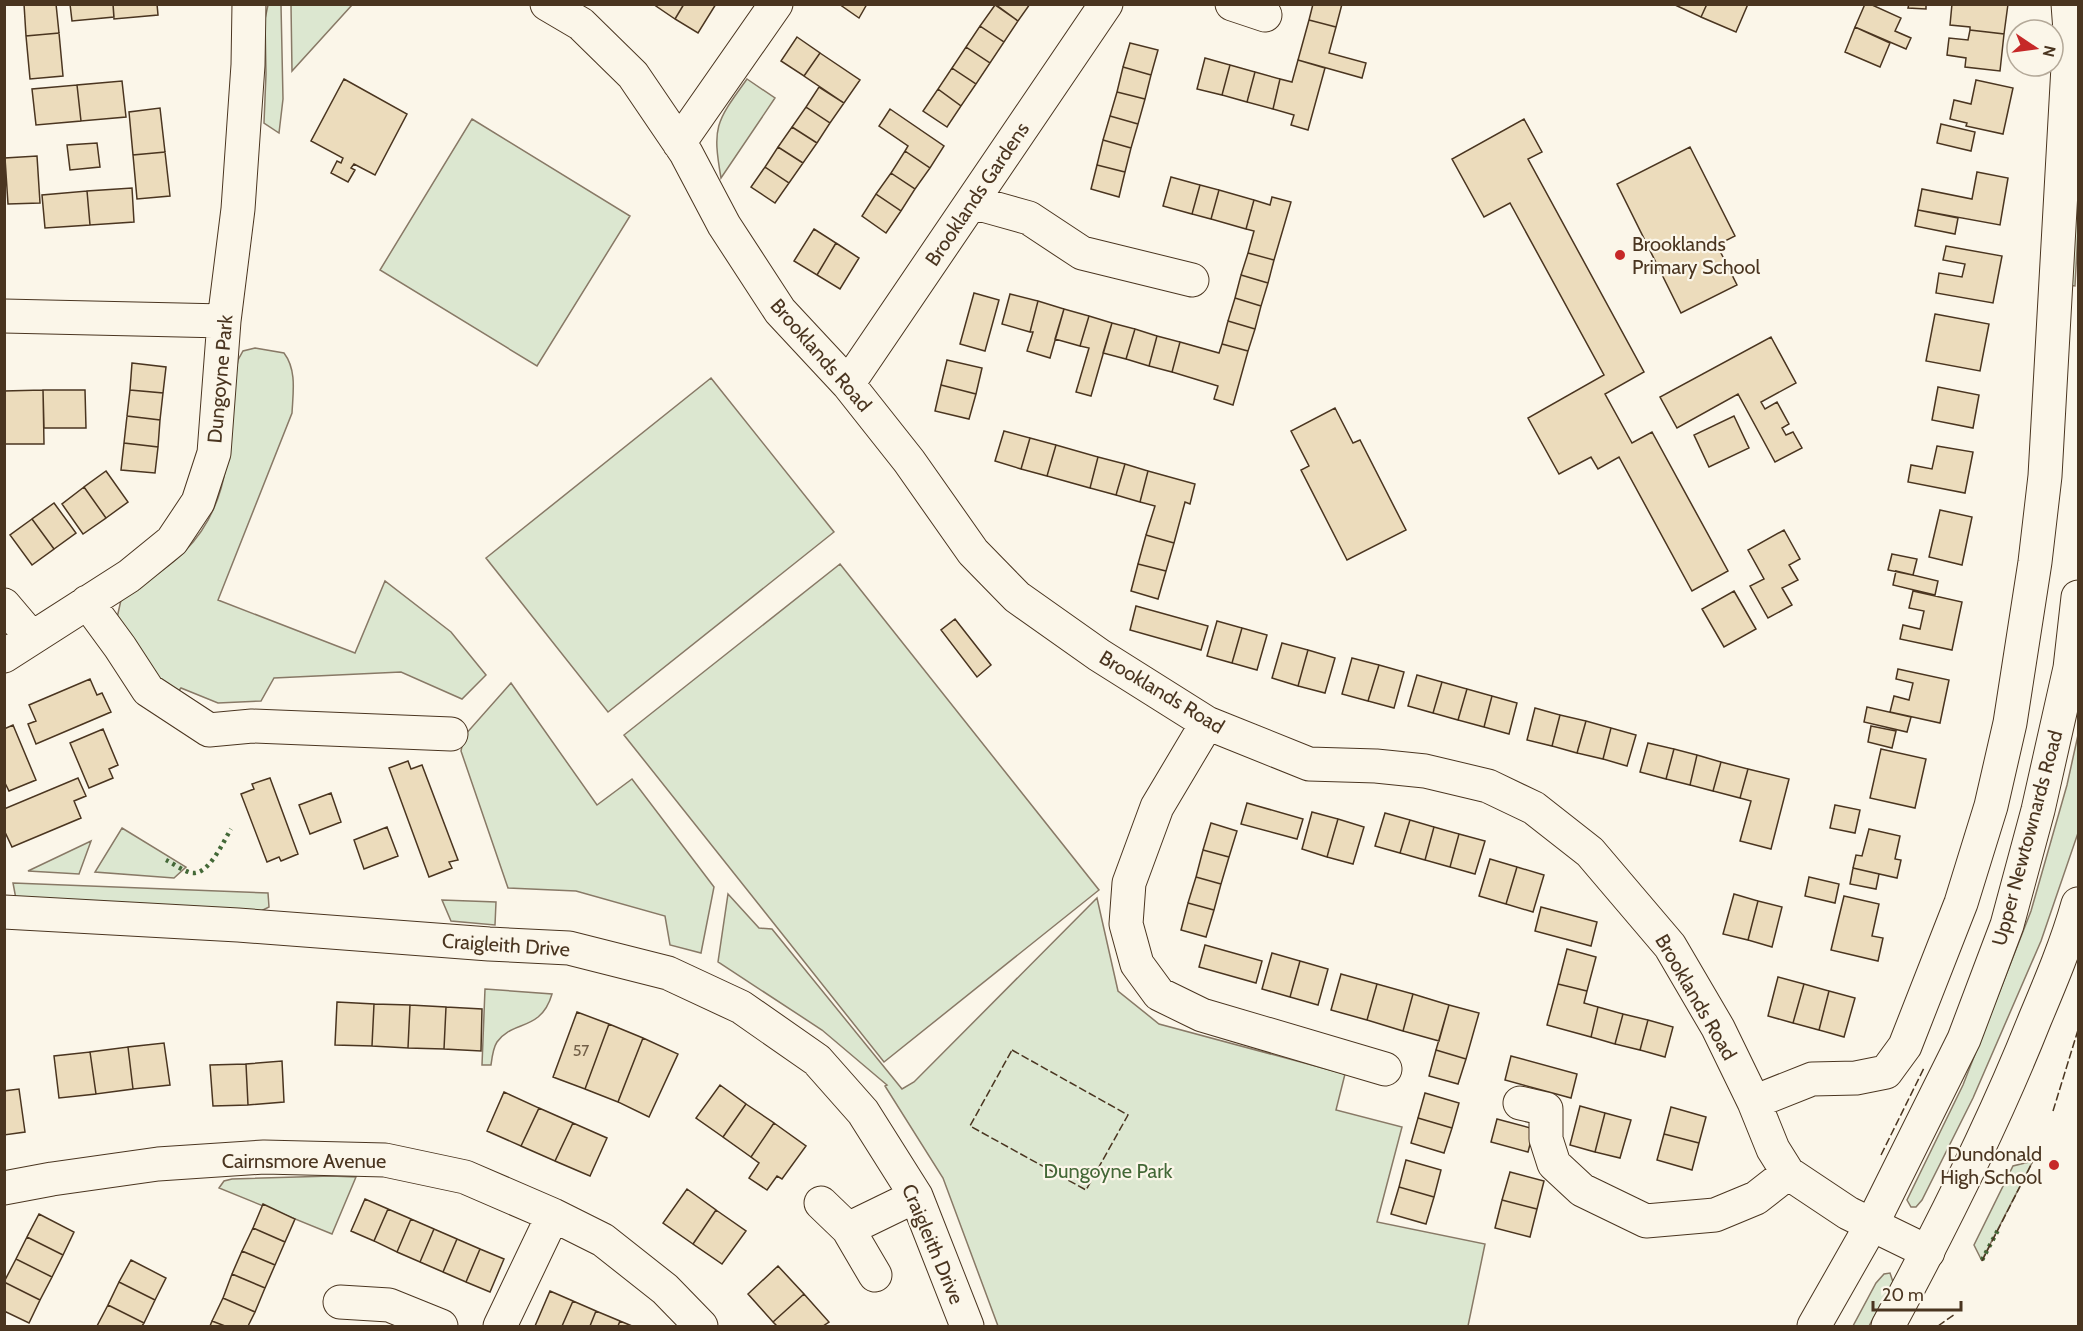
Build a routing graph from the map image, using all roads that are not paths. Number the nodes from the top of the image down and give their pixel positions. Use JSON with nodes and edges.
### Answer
{"nodes":[{"id":1,"x":249,"y":4,"type":"edge"},
{"id":2,"x":547,"y":4,"type":"edge"},
{"id":3,"x":776,"y":4,"type":"edge"},
{"id":4,"x":1106,"y":4,"type":"edge"},
{"id":5,"x":1232,"y":4,"type":"edge"},
{"id":6,"x":2068,"y":4,"type":"edge"},
{"id":7,"x":1265,"y":15,"type":"dead end"},
{"id":8,"x":679,"y":142,"type":"junction"},
{"id":9,"x":972,"y":202,"type":"junction"},
{"id":10,"x":1192,"y":280,"type":"dead end"},
{"id":11,"x":4,"y":316,"type":"edge"},
{"id":12,"x":224,"y":321,"type":"junction"},
{"id":13,"x":848,"y":384,"type":"junction"},
{"id":14,"x":2079,"y":597,"type":"edge"},
{"id":15,"x":87,"y":602,"type":"junction"},
{"id":16,"x":4,"y":605,"type":"edge"},
{"id":17,"x":32,"y":638,"type":"junction"},
{"id":18,"x":4,"y":656,"type":"edge"},
{"id":19,"x":1207,"y":723,"type":"junction"},
{"id":20,"x":451,"y":734,"type":"dead end"},
{"id":21,"x":2079,"y":904,"type":"edge"},
{"id":22,"x":4,"y":912,"type":"edge"},
{"id":23,"x":1384,"y":1069,"type":"dead end"},
{"id":24,"x":1754,"y":1102,"type":"junction"},
{"id":25,"x":1520,"y":1103,"type":"dead end"},
{"id":26,"x":1788,"y":1173,"type":"junction"},
{"id":27,"x":4,"y":1188,"type":"edge"},
{"id":28,"x":916,"y":1196,"type":"junction"},
{"id":29,"x":821,"y":1203,"type":"dead end"},
{"id":30,"x":553,"y":1215,"type":"junction"},
{"id":31,"x":1872,"y":1224,"type":"junction"},
{"id":32,"x":848,"y":1229,"type":"junction"},
{"id":33,"x":1928,"y":1252,"type":"junction"},
{"id":34,"x":875,"y":1275,"type":"dead end"},
{"id":35,"x":340,"y":1302,"type":"dead end"},
{"id":36,"x":441,"y":1326,"type":"edge"},
{"id":37,"x":500,"y":1326,"type":"edge"},
{"id":38,"x":701,"y":1326,"type":"edge"},
{"id":39,"x":967,"y":1326,"type":"edge"},
{"id":40,"x":1814,"y":1326,"type":"edge"},
{"id":41,"x":1888,"y":1326,"type":"edge"}],
"edges":[{"from":1,"to":12,"type":"main road","name":"Dungoyne Park"},
{"from":2,"to":8,"type":"main road","name":"Brooklands Road"},
{"from":3,"to":8,"type":"main road"},
{"from":4,"to":9,"type":"main road","name":"Brooklands Gardens"},
{"from":5,"to":7,"type":"main road"},
{"from":6,"to":24,"type":"main road"},
{"from":8,"to":13,"type":"main road","name":"Brooklands Road"},
{"from":9,"to":10,"type":"main road"},
{"from":9,"to":13,"type":"main road","name":"Brooklands Gardens"},
{"from":11,"to":12,"type":"main road"},
{"from":12,"to":15,"type":"main road","name":"Dungoyne Park"},
{"from":13,"to":19,"type":"main road","name":"Brooklands Road"},
{"from":14,"to":31,"type":"main road","name":"Upper Newtownards Road"},
{"from":15,"to":17,"type":"main road","name":"Dungoyne Park"},
{"from":15,"to":20,"type":"main road"},
{"from":16,"to":17,"type":"main road"},
{"from":17,"to":18,"type":"main road","name":"Dungoyne Park"},
{"from":19,"to":23,"type":"main road"},
{"from":19,"to":24,"type":"main road","name":"Brooklands Road"},
{"from":21,"to":33,"type":"main road"},
{"from":22,"to":28,"type":"main road","name":"Craigleith Drive"},
{"from":24,"to":26,"type":"main road","name":"Brooklands Road"},
{"from":25,"to":26,"type":"main road"},
{"from":26,"to":31,"type":"main road","name":"Brooklands Road"},
{"from":27,"to":30,"type":"main road","name":"Cairnsmore Avenue"},
{"from":28,"to":32,"type":"main road"},
{"from":28,"to":39,"type":"main road","name":"Craigleith Drive"},
{"from":29,"to":32,"type":"main road"},
{"from":30,"to":37,"type":"main road"},
{"from":30,"to":38,"type":"main road","name":"Cairnsmore Avenue"},
{"from":31,"to":33,"type":"main road","name":"Brooklands Road"},
{"from":31,"to":40,"type":"main road","name":"Upper Newtownards Road"},
{"from":32,"to":34,"type":"main road"},
{"from":33,"to":41,"type":"main road"},
{"from":35,"to":36,"type":"main road"}]}
